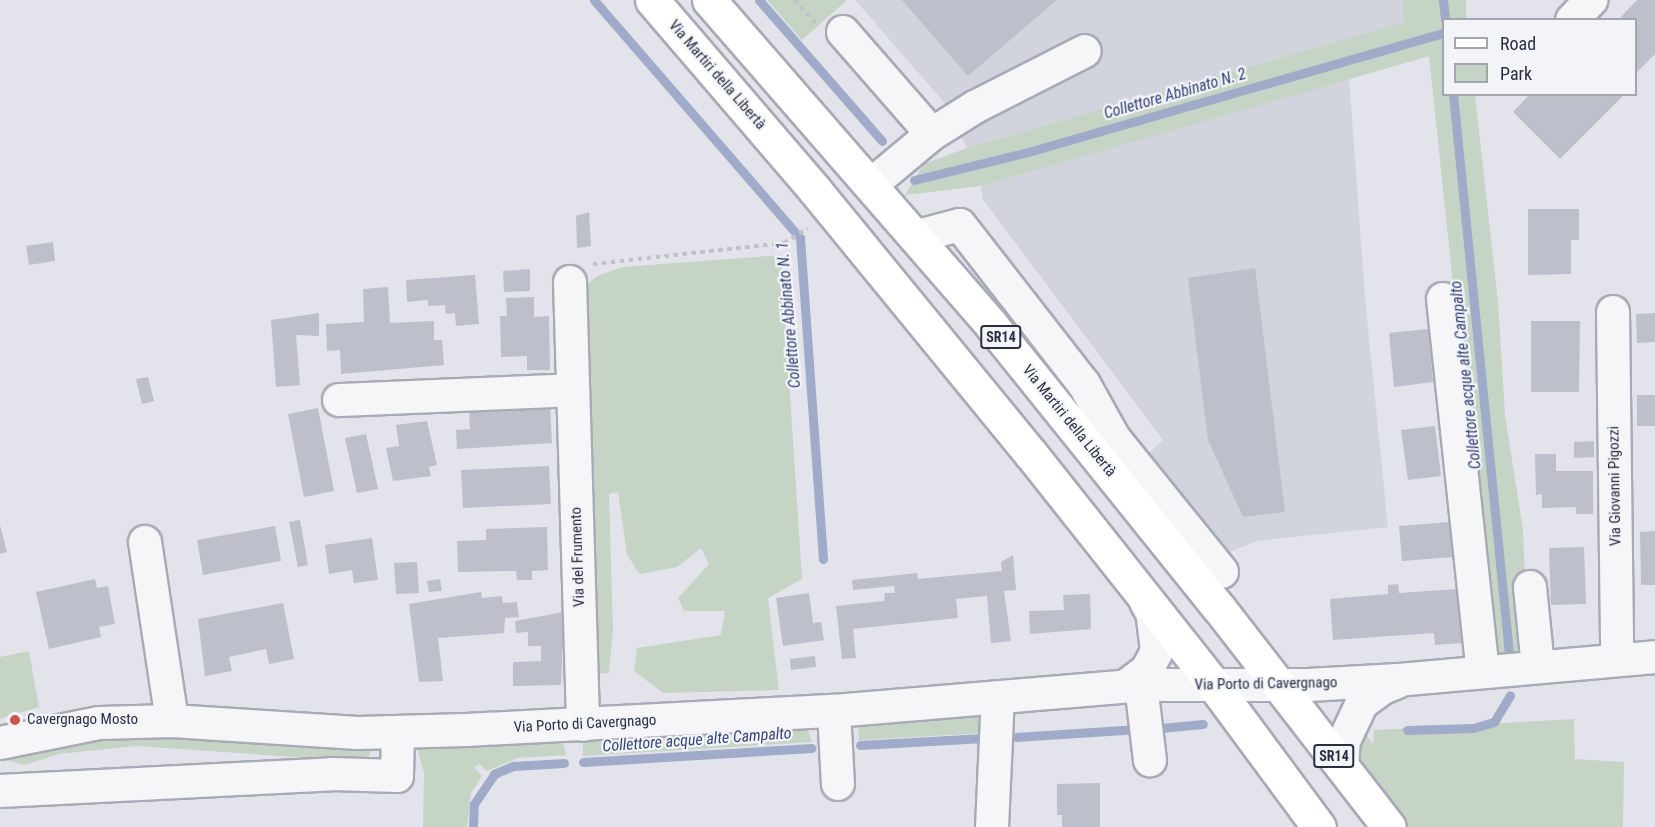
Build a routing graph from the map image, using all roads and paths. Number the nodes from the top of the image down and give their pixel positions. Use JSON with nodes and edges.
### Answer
{"nodes":[{"id":1,"x":652,"y":0,"type":"edge"},
{"id":2,"x":709,"y":0,"type":"edge"},
{"id":3,"x":1591,"y":0,"type":"edge"},
{"id":4,"x":1574,"y":18,"type":"edge"},
{"id":5,"x":843,"y":32,"type":"dead end"},
{"id":6,"x":1085,"y":51,"type":"dead end"},
{"id":7,"x":932,"y":134,"type":"junction"},
{"id":8,"x":872,"y":184,"type":"junction"},
{"id":9,"x":808,"y":227,"type":"dead end"},
{"id":10,"x":570,"y":282,"type":"joint"},
{"id":11,"x":1443,"y":299,"type":"dead end"},
{"id":12,"x":1613,"y":312,"type":"dead end"},
{"id":13,"x":573,"y":390,"type":"junction"},
{"id":14,"x":339,"y":400,"type":"dead end"},
{"id":15,"x":1105,"y":446,"type":"junction"},
{"id":16,"x":145,"y":542,"type":"dead end"},
{"id":17,"x":1222,"y":572,"type":"dead end"},
{"id":18,"x":1135,"y":586,"type":"junction"},
{"id":19,"x":1530,"y":587,"type":"dead end"},
{"id":20,"x":1655,"y":657,"type":"edge"},
{"id":21,"x":1617,"y":660,"type":"junction"},
{"id":22,"x":1538,"y":667,"type":"junction"},
{"id":23,"x":1483,"y":672,"type":"junction"},
{"id":24,"x":1406,"y":679,"type":"junction"},
{"id":25,"x":1212,"y":684,"type":"junction"},
{"id":26,"x":1280,"y":685,"type":"junction"},
{"id":27,"x":1133,"y":686,"type":"junction"},
{"id":28,"x":998,"y":697,"type":"junction"},
{"id":29,"x":834,"y":711,"type":"junction"},
{"id":30,"x":172,"y":721,"type":"junction"},
{"id":31,"x":583,"y":725,"type":"junction"},
{"id":32,"x":398,"y":733,"type":"junction"},
{"id":33,"x":0,"y":743,"type":"edge"},
{"id":34,"x":1150,"y":760,"type":"dead end"},
{"id":35,"x":1342,"y":766,"type":"junction"},
{"id":36,"x":838,"y":784,"type":"dead end"},
{"id":37,"x":0,"y":791,"type":"edge"},
{"id":38,"x":992,"y":827,"type":"edge"},
{"id":39,"x":1319,"y":827,"type":"edge"},
{"id":40,"x":1389,"y":827,"type":"edge"}],
"edges":[{"from":1,"to":18,"type":"main road","name":"Via Martiri della Libertà"},
{"from":2,"to":8,"type":"main road","name":"Via Martiri della Libertà","number":"SR14"},
{"from":3,"to":4,"type":"street"},
{"from":5,"to":7,"type":"street"},
{"from":6,"to":7,"type":"street"},
{"from":7,"to":8,"type":"street"},
{"from":8,"to":15,"type":"main road","name":"Via Martiri della Libertà","number":"SR14"},
{"from":9,"to":10,"type":"path"},
{"from":10,"to":13,"type":"street","name":"Via del Frumento"},
{"from":11,"to":23,"type":"street"},
{"from":12,"to":21,"type":"street","name":"Via Giovanni Pigozzi"},
{"from":13,"to":14,"type":"street"},
{"from":13,"to":31,"type":"street","name":"Via del Frumento"},
{"from":15,"to":17,"type":"street"},
{"from":15,"to":26,"type":"main road","name":"Via Martiri della Libertà","number":"SR14"},
{"from":16,"to":30,"type":"street"},
{"from":18,"to":25,"type":"main road","name":"Via Martiri della Libertà"},
{"from":18,"to":27,"type":"street"},
{"from":19,"to":22,"type":"street"},
{"from":20,"to":21,"type":"street","name":"Via Porto di Cavergnago"},
{"from":21,"to":22,"type":"street","name":"Via Porto di Cavergnago"},
{"from":22,"to":23,"type":"street","name":"Via Porto di Cavergnago"},
{"from":23,"to":24,"type":"street","name":"Via Porto di Cavergnago"},
{"from":24,"to":26,"type":"street","name":"Via Porto di Cavergnago"},
{"from":24,"to":35,"type":"street","name":"Via Porto di Cavergnago"},
{"from":25,"to":26,"type":"street","name":"Via Porto di Cavergnago"},
{"from":25,"to":27,"type":"street","name":"Via Porto di Cavergnago"},
{"from":25,"to":39,"type":"main road","name":"Via Martiri della Libertà"},
{"from":26,"to":35,"type":"main road","name":"Via Martiri della Libertà","number":"SR14"},
{"from":27,"to":28,"type":"street","name":"Via Porto di Cavergnago"},
{"from":27,"to":34,"type":"street"},
{"from":28,"to":29,"type":"street","name":"Via Porto di Cavergnago"},
{"from":28,"to":38,"type":"street"},
{"from":29,"to":31,"type":"street","name":"Via Porto di Cavergnago"},
{"from":29,"to":36,"type":"street"},
{"from":30,"to":32,"type":"street","name":"Via Porto di Cavergnago"},
{"from":30,"to":33,"type":"street","name":"Via Porto di Cavergnago"},
{"from":31,"to":32,"type":"street","name":"Via Porto di Cavergnago"},
{"from":32,"to":37,"type":"street"},
{"from":35,"to":40,"type":"main road","name":"Via Martiri della Libertà","number":"SR14"}]}
